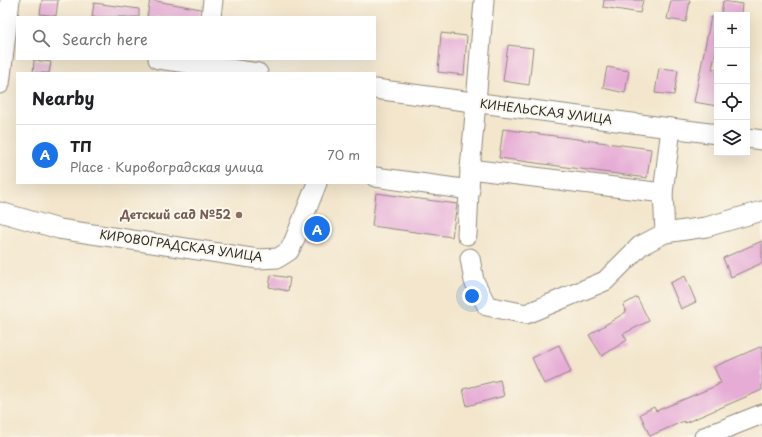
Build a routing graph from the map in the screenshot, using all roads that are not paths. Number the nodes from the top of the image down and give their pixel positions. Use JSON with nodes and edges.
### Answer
{"nodes":[{"id":1,"x":10,"y":0,"type":"edge"},
{"id":2,"x":213,"y":0,"type":"edge"},
{"id":3,"x":484,"y":0,"type":"edge"},
{"id":4,"x":211,"y":16,"type":"edge"},
{"id":5,"x":8,"y":37,"type":"edge"},
{"id":6,"x":174,"y":60,"type":"edge"},
{"id":7,"x":205,"y":62,"type":"edge"},
{"id":8,"x":253,"y":72,"type":"edge"},
{"id":9,"x":0,"y":84,"type":"edge"},
{"id":10,"x":376,"y":89,"type":"edge"},
{"id":11,"x":476,"y":103,"type":"junction"},
{"id":12,"x":670,"y":128,"type":"junction"},
{"id":13,"x":714,"y":134,"type":"edge"},
{"id":14,"x":750,"y":138,"type":"edge"},
{"id":15,"x":762,"y":140,"type":"edge"},
{"id":16,"x":470,"y":169,"type":"junction"},
{"id":17,"x":376,"y":177,"type":"edge"},
{"id":18,"x":317,"y":184,"type":"edge"},
{"id":19,"x":470,"y":190,"type":"junction"},
{"id":20,"x":663,"y":193,"type":"junction"},
{"id":21,"x":762,"y":211,"type":"edge"},
{"id":22,"x":0,"y":212,"type":"edge"},
{"id":23,"x":665,"y":233,"type":"junction"},
{"id":24,"x":467,"y":234,"type":"dead end"},
{"id":25,"x":470,"y":258,"type":"dead end"},
{"id":26,"x":762,"y":414,"type":"edge"},
{"id":27,"x":704,"y":437,"type":"edge"}],
"edges":[{"from":1,"to":5,"type":"street"},
{"from":2,"to":4,"type":"street"},
{"from":3,"to":11,"type":"street"},
{"from":5,"to":9,"type":"street"},
{"from":6,"to":7,"type":"street"},
{"from":7,"to":8,"type":"street"},
{"from":10,"to":11,"type":"street","name":"КИНЕЛЬСКАЯ УЛИЦА"},
{"from":11,"to":12,"type":"street","name":"КИНЕЛЬСКАЯ УЛИЦА"},
{"from":11,"to":16,"type":"street"},
{"from":12,"to":13,"type":"street","name":"КИНЕЛЬСКАЯ УЛИЦА"},
{"from":12,"to":20,"type":"street"},
{"from":14,"to":15,"type":"street"},
{"from":16,"to":19,"type":"street"},
{"from":16,"to":20,"type":"street"},
{"from":17,"to":19,"type":"street"},
{"from":18,"to":22,"type":"street","name":"КИРОВОГРАДСКАЯ УЛИЦА"},
{"from":19,"to":24,"type":"street"},
{"from":20,"to":23,"type":"street"},
{"from":21,"to":23,"type":"street"},
{"from":23,"to":25,"type":"street"},
{"from":26,"to":27,"type":"street"}]}
